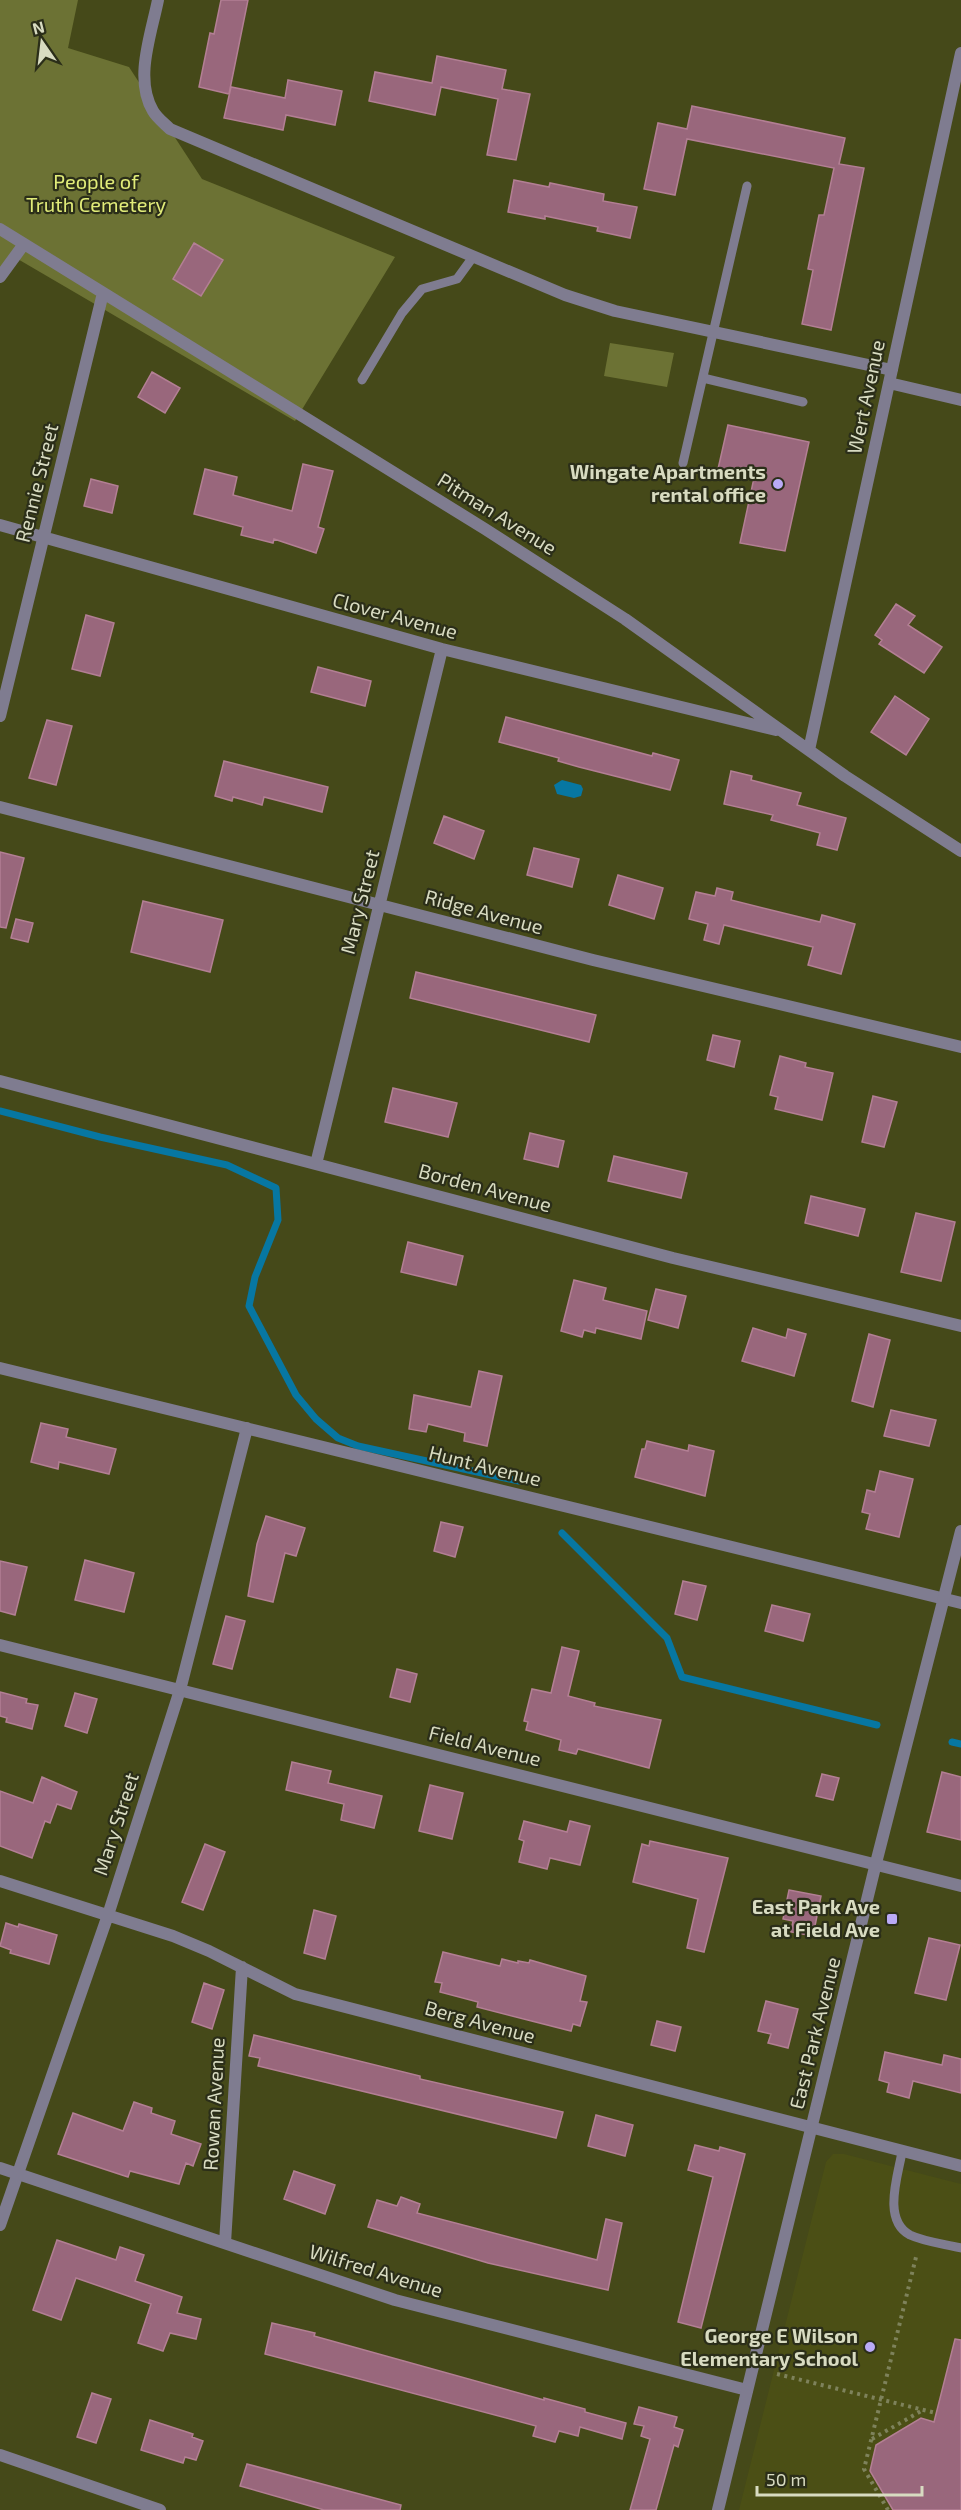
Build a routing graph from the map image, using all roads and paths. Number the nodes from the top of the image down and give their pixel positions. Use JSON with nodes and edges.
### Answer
{"nodes":[{"id":1,"x":158,"y":0,"type":"edge"},
{"id":2,"x":961,"y":53,"type":"edge"},
{"id":3,"x":747,"y":186,"type":"dead end"},
{"id":4,"x":0,"y":230,"type":"edge"},
{"id":5,"x":24,"y":244,"type":"junction"},
{"id":6,"x":473,"y":256,"type":"junction"},
{"id":7,"x":0,"y":277,"type":"edge"},
{"id":8,"x":103,"y":293,"type":"junction"},
{"id":9,"x":714,"y":332,"type":"junction"},
{"id":10,"x":892,"y":370,"type":"junction"},
{"id":11,"x":703,"y":378,"type":"junction"},
{"id":12,"x":362,"y":380,"type":"dead end"},
{"id":13,"x":889,"y":383,"type":"junction"},
{"id":14,"x":961,"y":400,"type":"edge"},
{"id":15,"x":803,"y":402,"type":"dead end"},
{"id":16,"x":682,"y":463,"type":"dead end"},
{"id":17,"x":0,"y":525,"type":"edge"},
{"id":18,"x":43,"y":539,"type":"junction"},
{"id":19,"x":442,"y":649,"type":"junction"},
{"id":20,"x":0,"y":716,"type":"edge"},
{"id":21,"x":784,"y":732,"type":"junction"},
{"id":22,"x":809,"y":750,"type":"junction"},
{"id":23,"x":0,"y":807,"type":"edge"},
{"id":24,"x":961,"y":851,"type":"edge"},
{"id":25,"x":379,"y":905,"type":"junction"},
{"id":26,"x":961,"y":1047,"type":"edge"},
{"id":27,"x":0,"y":1082,"type":"edge"},
{"id":28,"x":316,"y":1164,"type":"junction"},
{"id":29,"x":961,"y":1326,"type":"edge"},
{"id":30,"x":0,"y":1368,"type":"edge"},
{"id":31,"x":247,"y":1428,"type":"junction"},
{"id":32,"x":961,"y":1531,"type":"edge"},
{"id":33,"x":945,"y":1599,"type":"junction"},
{"id":34,"x":961,"y":1603,"type":"edge"},
{"id":35,"x":0,"y":1645,"type":"edge"},
{"id":36,"x":180,"y":1690,"type":"junction"},
{"id":37,"x":876,"y":1863,"type":"junction"},
{"id":38,"x":0,"y":1881,"type":"edge"},
{"id":39,"x":961,"y":1886,"type":"edge"},
{"id":40,"x":108,"y":1915,"type":"junction"},
{"id":41,"x":242,"y":1967,"type":"junction"},
{"id":42,"x":812,"y":2129,"type":"junction"},
{"id":43,"x":902,"y":2152,"type":"junction"},
{"id":44,"x":961,"y":2166,"type":"edge"},
{"id":45,"x":0,"y":2168,"type":"edge"},
{"id":46,"x":17,"y":2174,"type":"junction"},
{"id":47,"x":0,"y":2225,"type":"edge"},
{"id":48,"x":921,"y":2238,"type":"junction"},
{"id":49,"x":225,"y":2243,"type":"junction"},
{"id":50,"x":961,"y":2248,"type":"edge"},
{"id":51,"x":777,"y":2374,"type":"dead end"},
{"id":52,"x":747,"y":2390,"type":"junction"},
{"id":53,"x":881,"y":2400,"type":"junction"},
{"id":54,"x":923,"y":2410,"type":"junction"},
{"id":55,"x":936,"y":2413,"type":"dead end"},
{"id":56,"x":872,"y":2439,"type":"junction"},
{"id":57,"x":0,"y":2455,"type":"edge"},
{"id":58,"x":160,"y":2510,"type":"edge"},
{"id":59,"x":718,"y":2510,"type":"edge"},
{"id":60,"x":888,"y":2510,"type":"edge"}],
"edges":[{"from":1,"to":6,"type":"street"},
{"from":2,"to":10,"type":"street","name":"Wert Avenue"},
{"from":3,"to":9,"type":"lane"},
{"from":4,"to":5,"type":"street","name":"Pitman Avenue"},
{"from":5,"to":7,"type":"street"},
{"from":5,"to":8,"type":"street","name":"Pitman Avenue"},
{"from":6,"to":9,"type":"street"},
{"from":6,"to":12,"type":"lane"},
{"from":8,"to":18,"type":"street","name":"Rennie Street"},
{"from":8,"to":21,"type":"street","name":"Pitman Avenue"},
{"from":9,"to":10,"type":"street"},
{"from":9,"to":11,"type":"lane"},
{"from":10,"to":13,"type":"street","name":"Wert Avenue"},
{"from":11,"to":15,"type":"lane"},
{"from":11,"to":16,"type":"lane"},
{"from":13,"to":14,"type":"street"},
{"from":13,"to":22,"type":"street","name":"Wert Avenue"},
{"from":17,"to":18,"type":"street","name":"Clover Avenue"},
{"from":18,"to":19,"type":"street","name":"Clover Avenue"},
{"from":18,"to":20,"type":"street","name":"Rennie Street"},
{"from":19,"to":21,"type":"street","name":"Clover Avenue"},
{"from":19,"to":25,"type":"street","name":"Mary Street"},
{"from":21,"to":22,"type":"street","name":"Pitman Avenue"},
{"from":22,"to":24,"type":"street","name":"Pitman Avenue"},
{"from":23,"to":25,"type":"street","name":"Ridge Avenue"},
{"from":25,"to":26,"type":"street","name":"Ridge Avenue"},
{"from":25,"to":28,"type":"street","name":"Mary Street"},
{"from":27,"to":28,"type":"street","name":"Borden Avenue"},
{"from":28,"to":29,"type":"street","name":"Borden Avenue"},
{"from":30,"to":31,"type":"street","name":"Hunt Avenue"},
{"from":31,"to":33,"type":"street","name":"Hunt Avenue"},
{"from":31,"to":36,"type":"street","name":"Mary Street"},
{"from":32,"to":33,"type":"street","name":"East Park Avenue"},
{"from":33,"to":34,"type":"street","name":"Hunt Avenue"},
{"from":33,"to":37,"type":"street","name":"East Park Avenue"},
{"from":35,"to":36,"type":"street","name":"Field Avenue"},
{"from":36,"to":37,"type":"street","name":"Field Avenue"},
{"from":36,"to":40,"type":"street","name":"Mary Street"},
{"from":37,"to":39,"type":"street","name":"Field Avenue"},
{"from":37,"to":42,"type":"street","name":"East Park Avenue"},
{"from":38,"to":40,"type":"street","name":"Berg Avenue"},
{"from":40,"to":41,"type":"street","name":"Berg Avenue"},
{"from":40,"to":46,"type":"street","name":"Mary Street"},
{"from":41,"to":42,"type":"street","name":"Berg Avenue"},
{"from":41,"to":49,"type":"street","name":"Rowan Avenue"},
{"from":42,"to":43,"type":"street","name":"Berg Avenue"},
{"from":42,"to":52,"type":"street","name":"East Park Avenue"},
{"from":43,"to":44,"type":"street","name":"Berg Avenue"},
{"from":43,"to":48,"type":"lane"},
{"from":45,"to":46,"type":"street","name":"Wilfred Avenue"},
{"from":46,"to":47,"type":"street","name":"Mary Street"},
{"from":46,"to":49,"type":"street","name":"Wilfred Avenue"},
{"from":48,"to":50,"type":"lane"},
{"from":48,"to":53,"type":"path"},
{"from":49,"to":52,"type":"street","name":"Wilfred Avenue"},
{"from":51,"to":53,"type":"path"},
{"from":52,"to":59,"type":"street","name":"East Park Avenue"},
{"from":53,"to":54,"type":"path"},
{"from":53,"to":56,"type":"path"},
{"from":54,"to":55,"type":"path"},
{"from":54,"to":56,"type":"path"},
{"from":56,"to":60,"type":"path"},
{"from":57,"to":58,"type":"street"}]}
